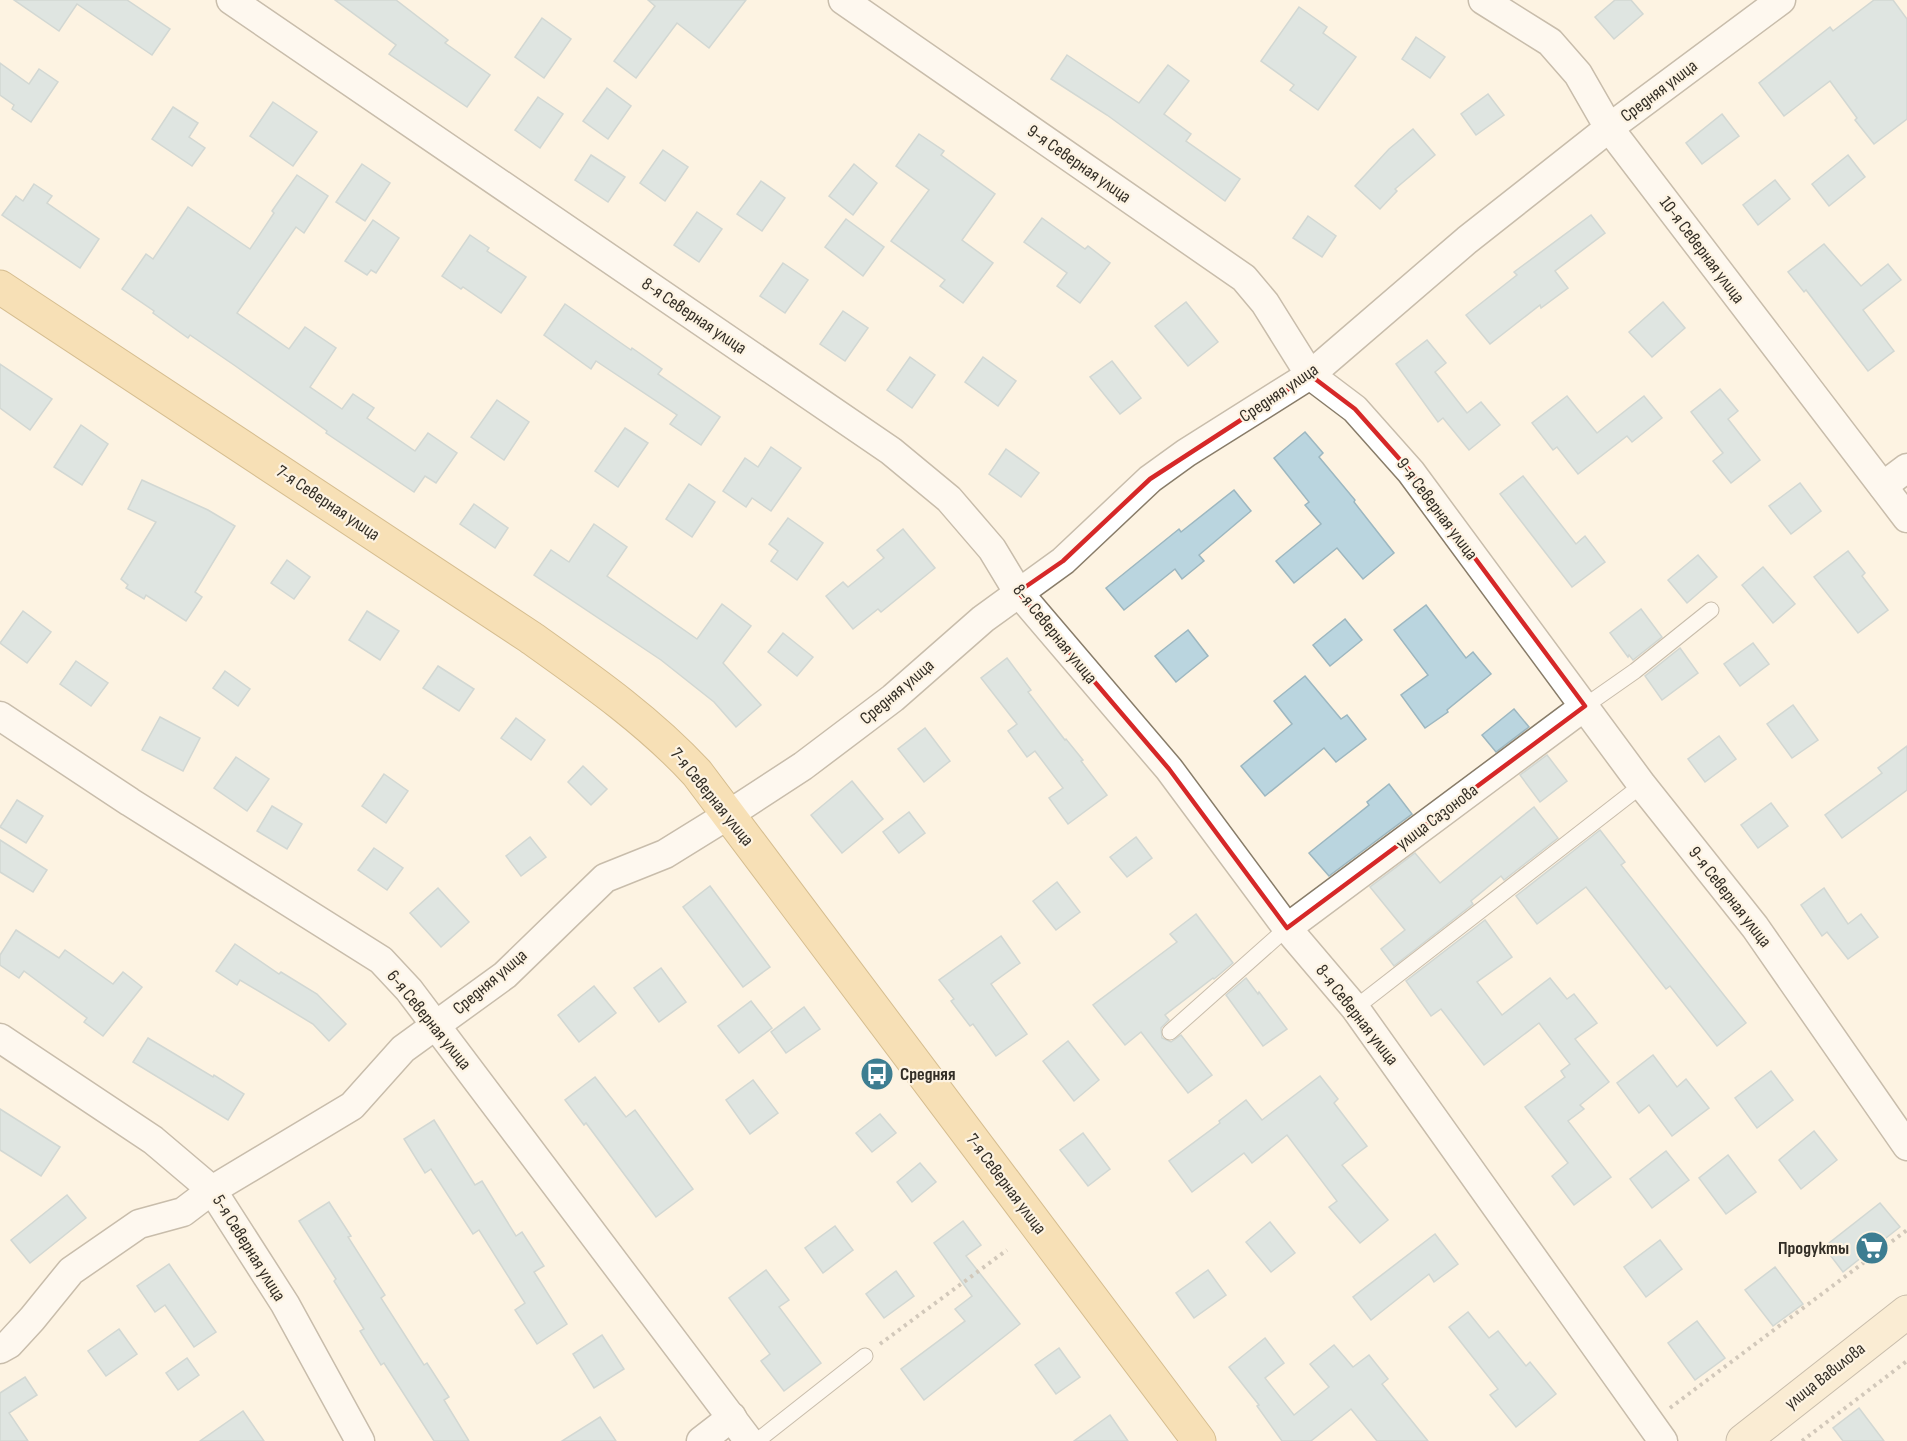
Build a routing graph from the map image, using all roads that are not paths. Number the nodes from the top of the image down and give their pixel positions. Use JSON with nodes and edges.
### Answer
{"nodes":[{"id":1,"x":231,"y":0,"type":"edge"},
{"id":2,"x":843,"y":0,"type":"edge"},
{"id":3,"x":1483,"y":0,"type":"edge"},
{"id":4,"x":1781,"y":0,"type":"edge"},
{"id":5,"x":1609,"y":128,"type":"junction"},
{"id":6,"x":0,"y":287,"type":"edge"},
{"id":7,"x":1310,"y":375,"type":"junction"},
{"id":8,"x":1907,"y":468,"type":"edge"},
{"id":9,"x":1883,"y":486,"type":"junction"},
{"id":10,"x":1907,"y":518,"type":"edge"},
{"id":11,"x":1018,"y":592,"type":"junction"},
{"id":12,"x":1711,"y":610,"type":"dead end"},
{"id":13,"x":1585,"y":706,"type":"junction"},
{"id":14,"x":0,"y":716,"type":"edge"},
{"id":15,"x":1642,"y":785,"type":"junction"},
{"id":16,"x":728,"y":815,"type":"junction"},
{"id":17,"x":1287,"y":928,"type":"junction"},
{"id":18,"x":1355,"y":1008,"type":"junction"},
{"id":19,"x":436,"y":1026,"type":"junction"},
{"id":20,"x":1170,"y":1032,"type":"dead end"},
{"id":21,"x":0,"y":1038,"type":"edge"},
{"id":22,"x":1907,"y":1146,"type":"edge"},
{"id":23,"x":212,"y":1190,"type":"junction"},
{"id":24,"x":1907,"y":1312,"type":"edge"},
{"id":25,"x":0,"y":1349,"type":"edge"},
{"id":26,"x":865,"y":1356,"type":"road end"},
{"id":27,"x":732,"y":1417,"type":"junction"},
{"id":28,"x":1656,"y":1432,"type":"edge"},
{"id":29,"x":360,"y":1441,"type":"edge"},
{"id":30,"x":700,"y":1441,"type":"edge"},
{"id":31,"x":749,"y":1441,"type":"edge"},
{"id":32,"x":757,"y":1441,"type":"edge"},
{"id":33,"x":1199,"y":1441,"type":"edge"},
{"id":34,"x":1743,"y":1441,"type":"edge"}],
"edges":[{"from":1,"to":11,"type":"street","name":"8-я Северная улица"},
{"from":2,"to":7,"type":"street","name":"9-я Северная улица"},
{"from":3,"to":5,"type":"street","name":"10-я Северная улица"},
{"from":4,"to":5,"type":"street","name":"Средняя улица"},
{"from":5,"to":7,"type":"street","name":"Средняя улица"},
{"from":5,"to":9,"type":"street","name":"10-я Северная улица"},
{"from":6,"to":16,"type":"main road","name":"7-я Северная улица"},
{"from":7,"to":11,"type":"street","name":"Средняя улица"},
{"from":7,"to":13,"type":"street","name":"9-я Северная улица"},
{"from":8,"to":9,"type":"street"},
{"from":9,"to":10,"type":"street","name":"10-я Северная улица"},
{"from":11,"to":16,"type":"street","name":"Средняя улица"},
{"from":11,"to":17,"type":"street","name":"8-я Северная улица"},
{"from":12,"to":13,"type":"lane","name":"улица Сазонова"},
{"from":13,"to":15,"type":"street","name":"9-я Северная улица"},
{"from":13,"to":17,"type":"street","name":"улица Сазонова"},
{"from":14,"to":19,"type":"street","name":"6-я Северная улица"},
{"from":15,"to":18,"type":"lane"},
{"from":15,"to":22,"type":"street","name":"9-я Северная улица"},
{"from":16,"to":19,"type":"street","name":"Средняя улица"},
{"from":16,"to":33,"type":"main road","name":"7-я Северная улица"},
{"from":17,"to":18,"type":"street","name":"8-я Северная улица"},
{"from":17,"to":20,"type":"lane","name":"улица Сазонова"},
{"from":18,"to":28,"type":"street","name":"8-я Северная улица"},
{"from":19,"to":23,"type":"street","name":"Средняя улица"},
{"from":19,"to":27,"type":"street","name":"6-я Северная улица"},
{"from":21,"to":23,"type":"street","name":"5-я Северная улица"},
{"from":23,"to":25,"type":"street","name":"Средняя улица"},
{"from":23,"to":29,"type":"street","name":"5-я Северная улица"},
{"from":24,"to":34,"type":"street","name":"улица Вавилова"},
{"from":26,"to":32,"type":"lane"},
{"from":27,"to":30,"type":"street"},
{"from":27,"to":31,"type":"street","name":"6-я Северная улица"}]}
